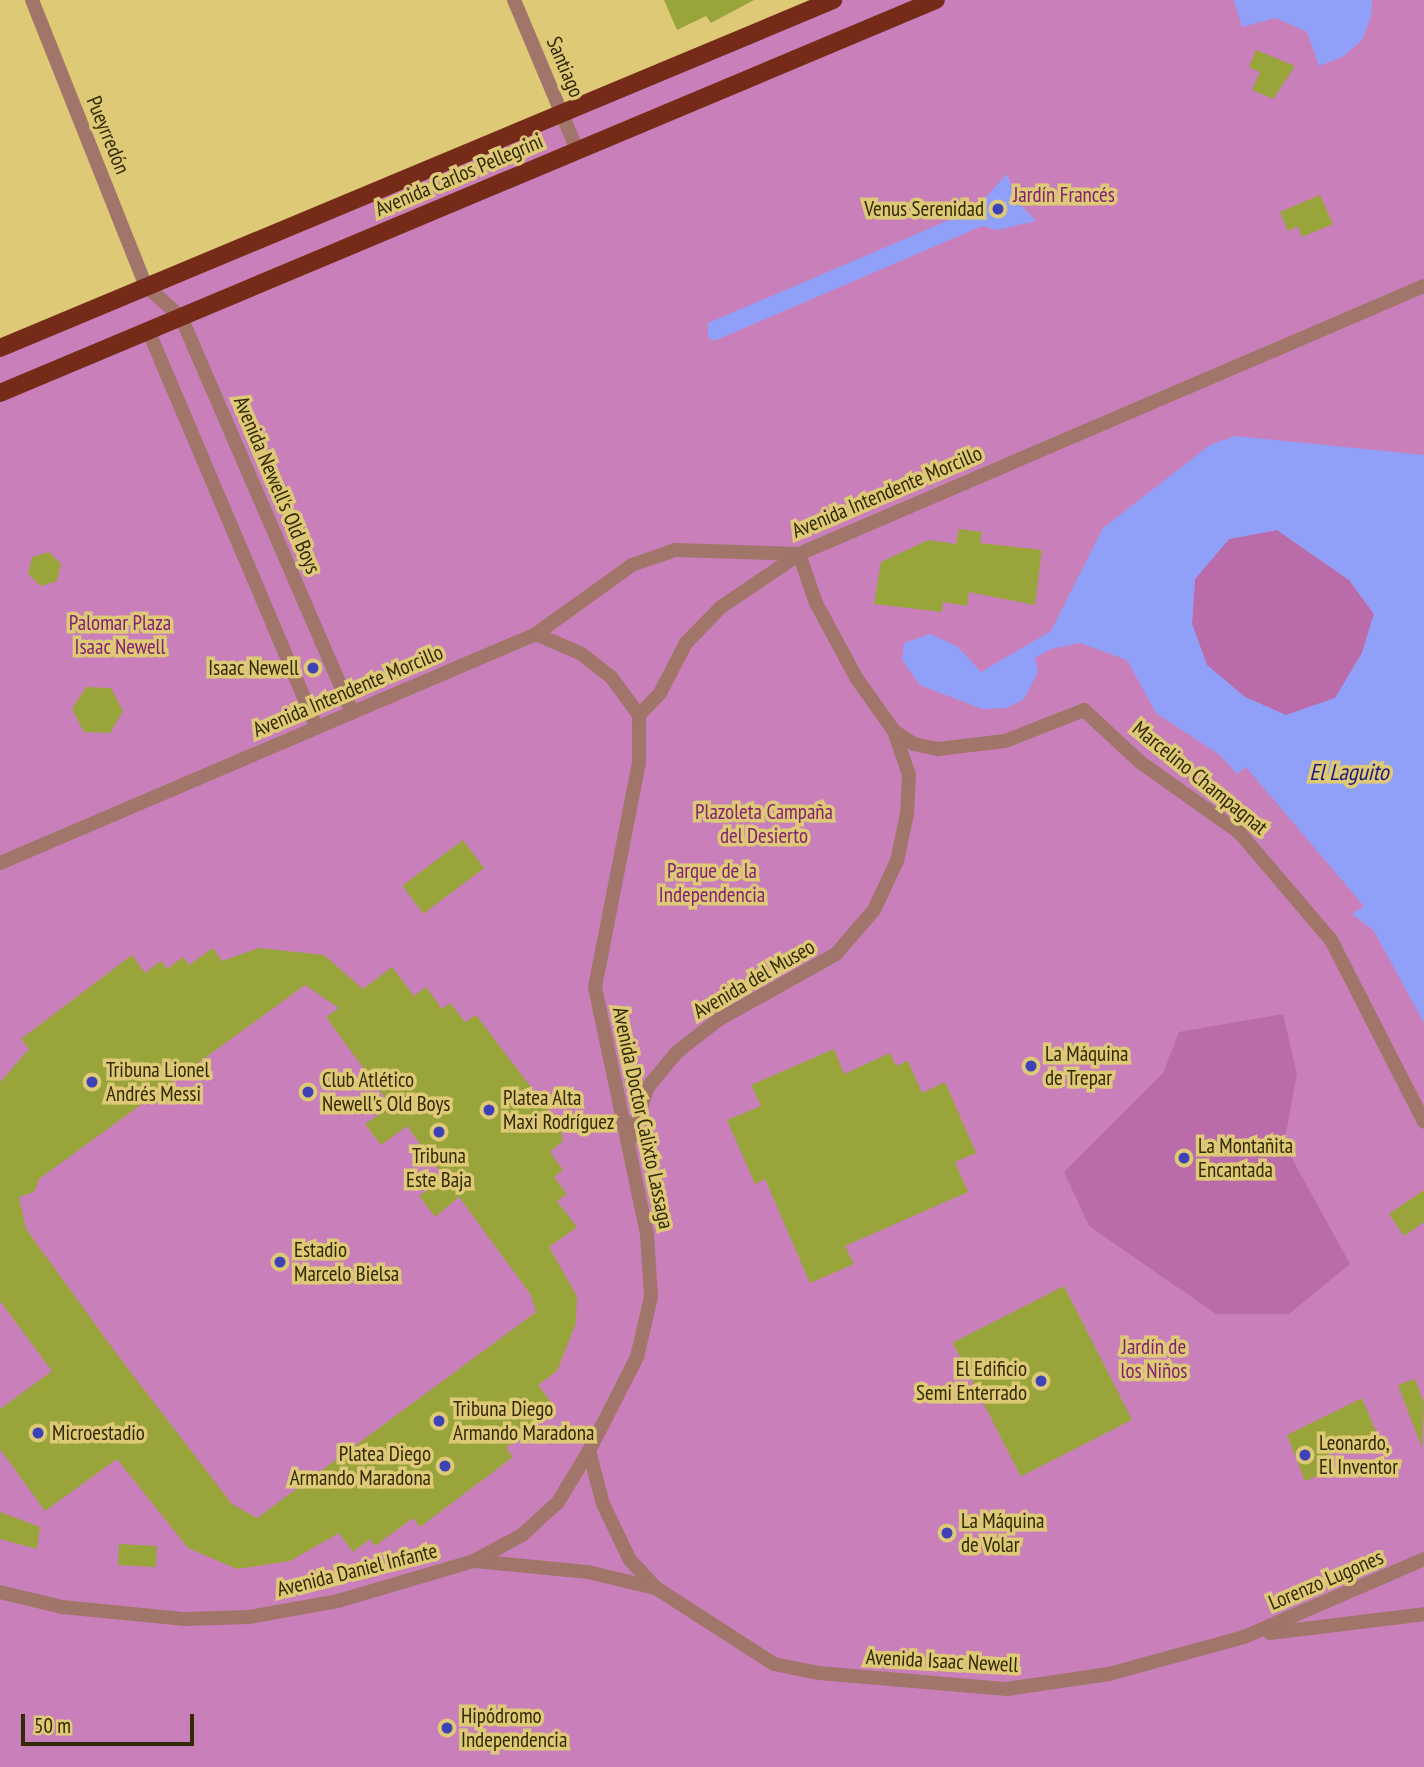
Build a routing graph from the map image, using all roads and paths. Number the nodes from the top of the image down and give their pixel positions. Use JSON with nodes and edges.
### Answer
{"nodes":[{"id":1,"x":32,"y":0,"type":"edge"},
{"id":2,"x":514,"y":0,"type":"edge"},
{"id":3,"x":833,"y":0,"type":"edge"},
{"id":4,"x":936,"y":0,"type":"edge"},
{"id":5,"x":560,"y":110,"type":"junction"},
{"id":6,"x":577,"y":150,"type":"junction"},
{"id":7,"x":1424,"y":281,"type":"edge"},
{"id":8,"x":146,"y":286,"type":"junction"},
{"id":9,"x":1424,"y":286,"type":"edge"},
{"id":10,"x":1406,"y":293,"type":"junction"},
{"id":11,"x":181,"y":317,"type":"junction"},
{"id":12,"x":148,"y":330,"type":"junction"},
{"id":13,"x":0,"y":348,"type":"edge"},
{"id":14,"x":0,"y":393,"type":"edge"},
{"id":15,"x":799,"y":554,"type":"junction"},
{"id":16,"x":536,"y":634,"type":"junction"},
{"id":17,"x":352,"y":713,"type":"junction"},
{"id":18,"x":639,"y":715,"type":"junction"},
{"id":19,"x":317,"y":728,"type":"junction"},
{"id":20,"x":894,"y":731,"type":"junction"},
{"id":21,"x":0,"y":863,"type":"edge"},
{"id":22,"x":1424,"y":1122,"type":"edge"},
{"id":23,"x":630,"y":1139,"type":"junction"},
{"id":24,"x":589,"y":1451,"type":"junction"},
{"id":25,"x":1424,"y":1559,"type":"edge"},
{"id":26,"x":474,"y":1561,"type":"junction"},
{"id":27,"x":656,"y":1588,"type":"junction"},
{"id":28,"x":0,"y":1592,"type":"edge"},
{"id":29,"x":1424,"y":1614,"type":"edge"},
{"id":30,"x":1244,"y":1637,"type":"junction"}],
"edges":[{"from":1,"to":8,"type":"street","name":"Pueyrredón"},
{"from":2,"to":5,"type":"street","name":"Santiago"},
{"from":3,"to":5,"type":"main road","name":"Avenida Carlos Pellegrini"},
{"from":4,"to":6,"type":"main road","name":"Avenida Carlos Pellegrini"},
{"from":5,"to":6,"type":"street","name":"Santiago"},
{"from":5,"to":8,"type":"main road","name":"Avenida Carlos Pellegrini"},
{"from":6,"to":11,"type":"main road","name":"Avenida Carlos Pellegrini"},
{"from":7,"to":10,"type":"street","name":"Avenida Intendente Morcillo"},
{"from":8,"to":11,"type":"street","name":"Avenida Newell's Old Boys"},
{"from":8,"to":13,"type":"main road","name":"Avenida Carlos Pellegrini"},
{"from":9,"to":10,"type":"street","name":"Avenida Intendente Morcillo"},
{"from":10,"to":15,"type":"street","name":"Avenida Intendente Morcillo"},
{"from":11,"to":12,"type":"main road","name":"Avenida Carlos Pellegrini"},
{"from":11,"to":17,"type":"street","name":"Avenida Newell's Old Boys"},
{"from":12,"to":14,"type":"main road","name":"Avenida Carlos Pellegrini"},
{"from":12,"to":19,"type":"street"},
{"from":15,"to":16,"type":"street","name":"Avenida Intendente Morcillo"},
{"from":15,"to":18,"type":"street"},
{"from":15,"to":20,"type":"street"},
{"from":16,"to":17,"type":"street","name":"Avenida Intendente Morcillo"},
{"from":16,"to":18,"type":"street"},
{"from":17,"to":19,"type":"street","name":"Avenida Intendente Morcillo"},
{"from":18,"to":23,"type":"street","name":"Avenida Doctor Calixto Lassaga"},
{"from":19,"to":21,"type":"street","name":"Avenida Intendente Morcillo"},
{"from":20,"to":22,"type":"street","name":"Marcelino Champagnat"},
{"from":20,"to":23,"type":"street","name":"Avenida del Museo"},
{"from":23,"to":24,"type":"street","name":"Avenida Doctor Calixto Lassaga"},
{"from":24,"to":26,"type":"street","name":"Avenida Doctor Calixto Lassaga"},
{"from":24,"to":27,"type":"street","name":"Avenida Isaac Newell"},
{"from":25,"to":30,"type":"street","name":"Lorenzo Lugones"},
{"from":26,"to":27,"type":"street","name":"Avenida Isaac Newell"},
{"from":26,"to":28,"type":"street","name":"Avenida Daniel Infante"},
{"from":27,"to":30,"type":"street","name":"Avenida Isaac Newell"},
{"from":29,"to":30,"type":"street"}]}
